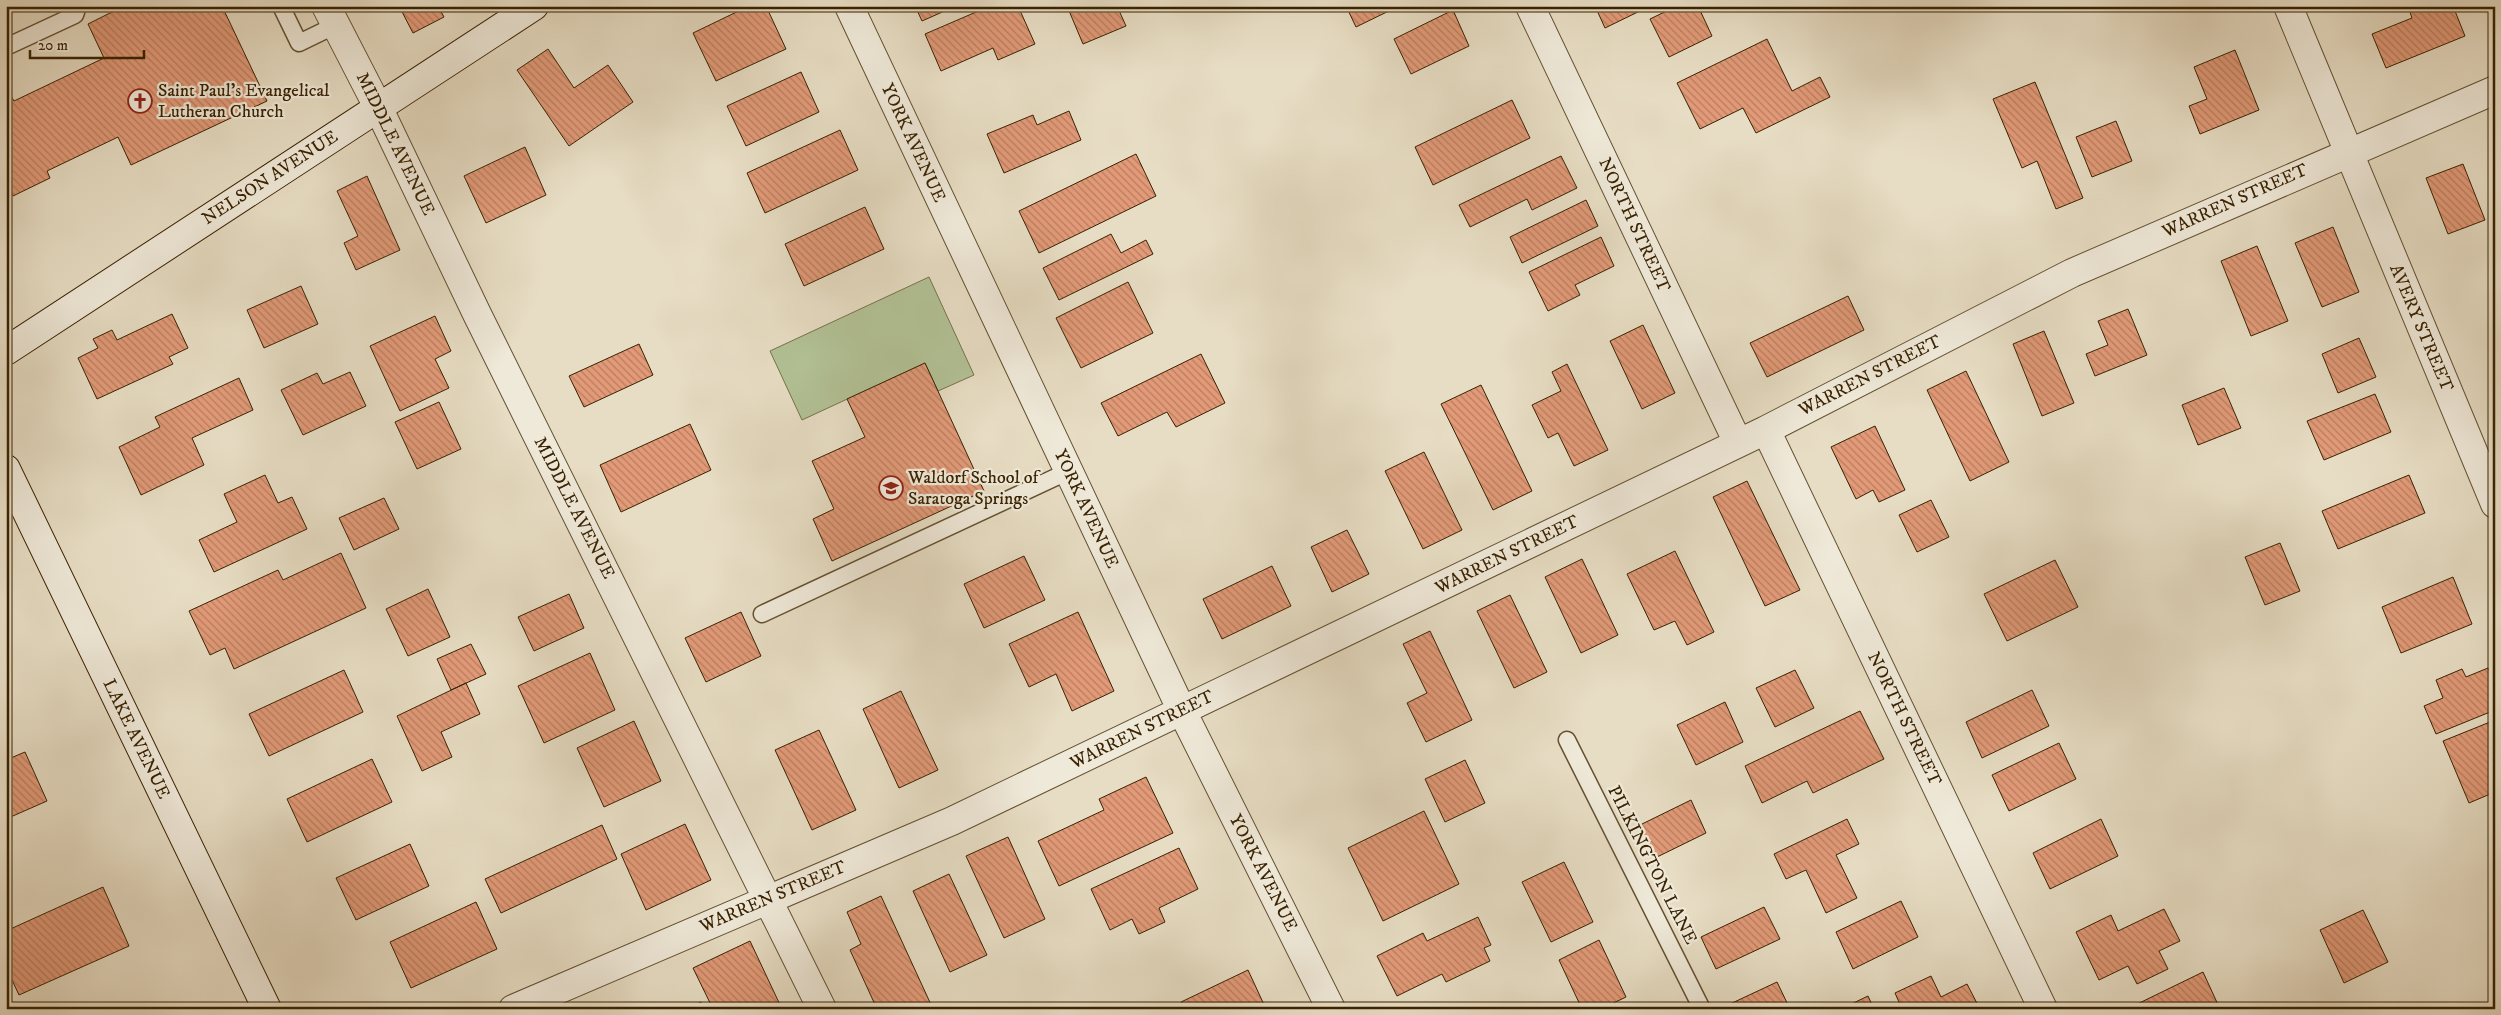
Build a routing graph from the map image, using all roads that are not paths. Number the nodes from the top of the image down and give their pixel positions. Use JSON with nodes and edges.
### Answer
{"nodes":[{"id":1,"x":78,"y":6,"type":"edge"},
{"id":2,"x":281,"y":6,"type":"edge"},
{"id":3,"x":534,"y":6,"type":"edge"},
{"id":4,"x":849,"y":6,"type":"edge"},
{"id":5,"x":1530,"y":6,"type":"edge"},
{"id":6,"x":2288,"y":6,"type":"edge"},
{"id":7,"x":331,"y":16,"type":"edge"},
{"id":8,"x":6,"y":47,"type":"edge"},
{"id":9,"x":2495,"y":90,"type":"edge"},
{"id":10,"x":378,"y":107,"type":"junction"},
{"id":11,"x":2347,"y":152,"type":"junction"},
{"id":12,"x":6,"y":351,"type":"edge"},
{"id":13,"x":1766,"y":430,"type":"junction"},
{"id":14,"x":1738,"y":443,"type":"junction"},
{"id":15,"x":6,"y":470,"type":"edge"},
{"id":16,"x":1069,"y":472,"type":"junction"},
{"id":17,"x":2495,"y":504,"type":"edge"},
{"id":18,"x":762,"y":614,"type":"dead end"},
{"id":19,"x":1182,"y":711,"type":"junction"},
{"id":20,"x":1567,"y":740,"type":"dead end"},
{"id":21,"x":769,"y":898,"type":"junction"},
{"id":22,"x":267,"y":1009,"type":"edge"},
{"id":23,"x":513,"y":1009,"type":"edge"},
{"id":24,"x":822,"y":1009,"type":"edge"},
{"id":25,"x":1331,"y":1009,"type":"edge"},
{"id":26,"x":1702,"y":1009,"type":"edge"},
{"id":27,"x":2043,"y":1009,"type":"edge"}],
"edges":[{"from":1,"to":8,"type":"lane"},
{"from":2,"to":7,"type":"lane"},
{"from":3,"to":10,"type":"street","name":"NELSON AVENUE"},
{"from":4,"to":16,"type":"street","name":"YORK AVENUE"},
{"from":5,"to":14,"type":"street","name":"NORTH STREET"},
{"from":6,"to":11,"type":"street","name":"AVERY STREET"},
{"from":7,"to":10,"type":"street","name":"MIDDLE AVENUE"},
{"from":9,"to":11,"type":"street","name":"WARREN STREET"},
{"from":10,"to":12,"type":"street","name":"NELSON AVENUE"},
{"from":10,"to":21,"type":"street","name":"MIDDLE AVENUE"},
{"from":11,"to":13,"type":"street","name":"WARREN STREET"},
{"from":11,"to":17,"type":"street","name":"AVERY STREET"},
{"from":13,"to":14,"type":"street","name":"WARREN STREET"},
{"from":13,"to":27,"type":"street","name":"NORTH STREET"},
{"from":14,"to":19,"type":"street","name":"WARREN STREET"},
{"from":15,"to":22,"type":"street","name":"LAKE AVENUE"},
{"from":16,"to":18,"type":"lane"},
{"from":16,"to":19,"type":"street","name":"YORK AVENUE"},
{"from":19,"to":21,"type":"street","name":"WARREN STREET"},
{"from":19,"to":25,"type":"street","name":"YORK AVENUE"},
{"from":20,"to":26,"type":"lane","name":"PILKINGTON LANE"},
{"from":21,"to":23,"type":"street","name":"WARREN STREET"},
{"from":21,"to":24,"type":"street","name":"MIDDLE AVENUE"}]}
